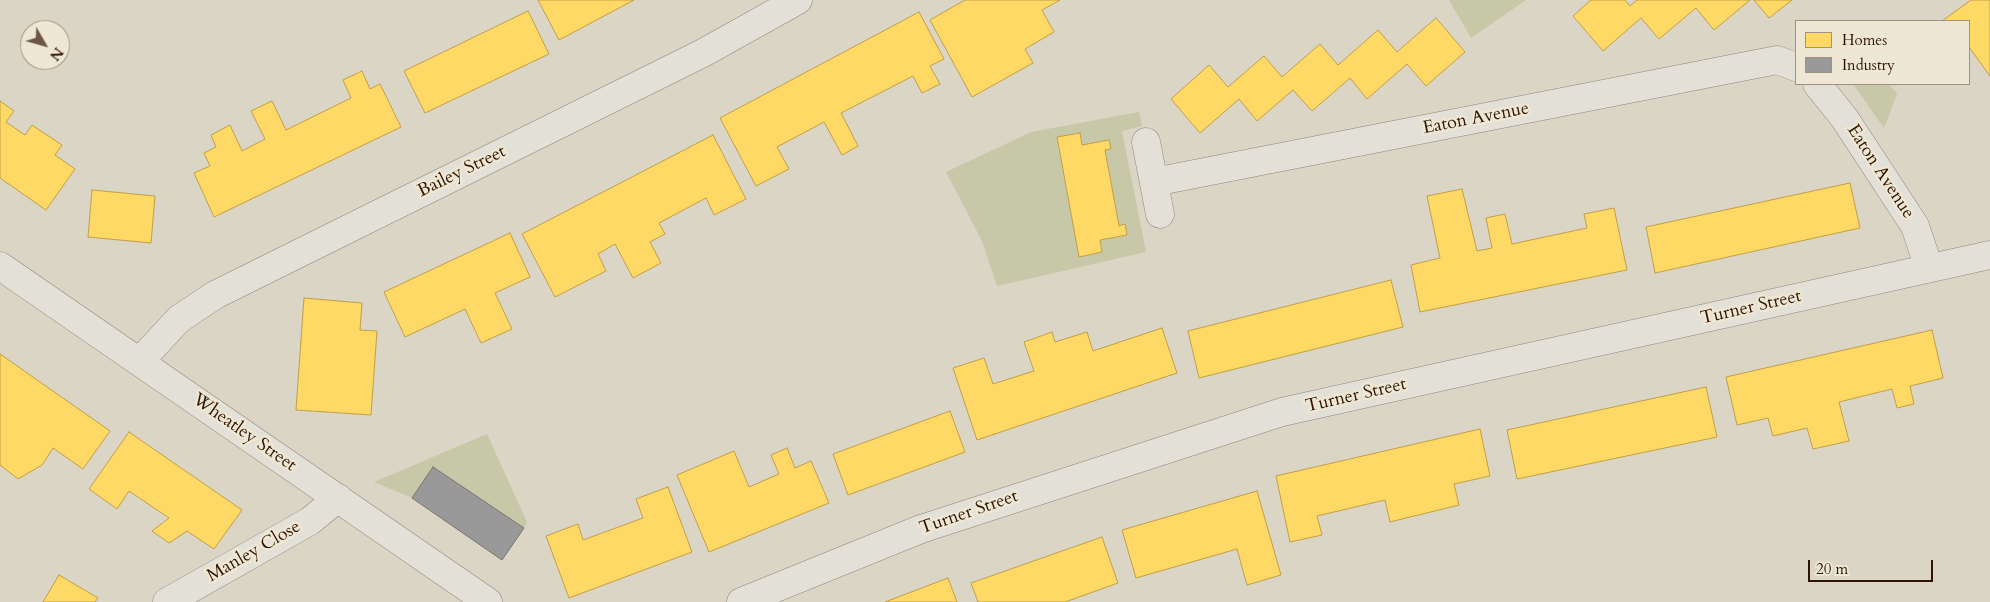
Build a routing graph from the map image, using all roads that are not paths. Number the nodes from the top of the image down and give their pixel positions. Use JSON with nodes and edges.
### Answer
{"nodes":[{"id":1,"x":798,"y":0,"type":"edge"},
{"id":2,"x":1795,"y":67,"type":"edge"},
{"id":3,"x":1818,"y":85,"type":"edge"},
{"id":4,"x":1146,"y":142,"type":"dead end"},
{"id":5,"x":1154,"y":182,"type":"junction"},
{"id":6,"x":1160,"y":214,"type":"dead end"},
{"id":7,"x":1990,"y":255,"type":"edge"},
{"id":8,"x":0,"y":266,"type":"edge"},
{"id":9,"x":1929,"y":268,"type":"junction"},
{"id":10,"x":140,"y":361,"type":"junction"},
{"id":11,"x":338,"y":498,"type":"junction"},
{"id":12,"x":167,"y":602,"type":"edge"},
{"id":13,"x":488,"y":602,"type":"edge"},
{"id":14,"x":741,"y":602,"type":"edge"}],
"edges":[{"from":1,"to":10,"type":"street","name":"Bailey Street"},
{"from":2,"to":5,"type":"street","name":"Eaton Avenue"},
{"from":3,"to":9,"type":"street","name":"Eaton Avenue"},
{"from":4,"to":5,"type":"street"},
{"from":5,"to":6,"type":"street"},
{"from":7,"to":9,"type":"street","name":"Turner Street"},
{"from":8,"to":10,"type":"street","name":"Wheatley Street"},
{"from":9,"to":14,"type":"street","name":"Turner Street"},
{"from":10,"to":11,"type":"street","name":"Wheatley Street"},
{"from":11,"to":12,"type":"street","name":"Manley Close"},
{"from":11,"to":13,"type":"street","name":"Wheatley Street"}]}
